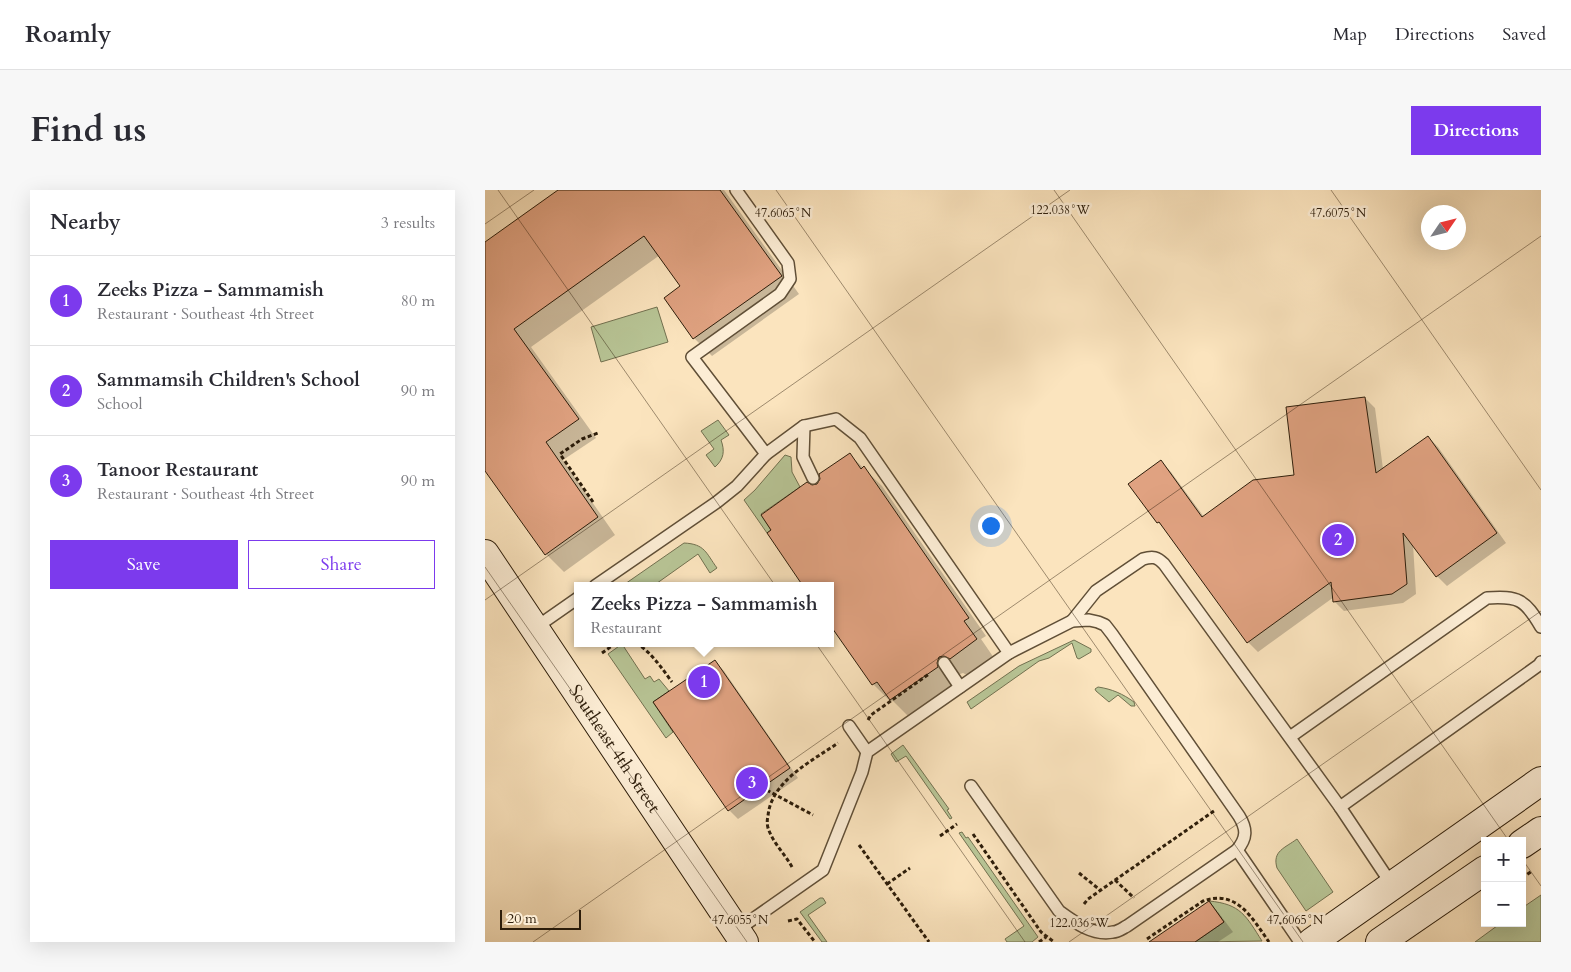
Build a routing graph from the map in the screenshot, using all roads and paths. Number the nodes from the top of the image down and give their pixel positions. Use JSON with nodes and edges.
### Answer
{"nodes":[{"id":1,"x":736,"y":190,"type":"edge"},
{"id":2,"x":804,"y":426,"type":"junction"},
{"id":3,"x":598,"y":433,"type":"dead end"},
{"id":4,"x":767,"y":454,"type":"junction"},
{"id":5,"x":813,"y":478,"type":"dead end"},
{"id":6,"x":593,"y":502,"type":"dead end"},
{"id":7,"x":485,"y":554,"type":"edge"},
{"id":8,"x":601,"y":582,"type":"edge"},
{"id":9,"x":574,"y":601,"type":"edge"},
{"id":10,"x":1072,"y":621,"type":"junction"},
{"id":11,"x":1541,"y":627,"type":"edge"},
{"id":12,"x":535,"y":628,"type":"junction"},
{"id":13,"x":611,"y":647,"type":"edge"},
{"id":14,"x":642,"y":647,"type":"edge"},
{"id":15,"x":601,"y":654,"type":"dead end"},
{"id":16,"x":1009,"y":654,"type":"junction"},
{"id":17,"x":1541,"y":662,"type":"edge"},
{"id":18,"x":944,"y":663,"type":"dead end"},
{"id":19,"x":934,"y":671,"type":"dead end"},
{"id":20,"x":672,"y":682,"type":"dead end"},
{"id":21,"x":960,"y":687,"type":"junction"},
{"id":22,"x":867,"y":722,"type":"dead end"},
{"id":23,"x":849,"y":726,"type":"dead end"},
{"id":24,"x":1290,"y":737,"type":"junction"},
{"id":25,"x":839,"y":742,"type":"dead end"},
{"id":26,"x":867,"y":752,"type":"junction"},
{"id":27,"x":1541,"y":781,"type":"edge"},
{"id":28,"x":971,"y":786,"type":"dead end"},
{"id":29,"x":761,"y":787,"type":"dead end"},
{"id":30,"x":775,"y":794,"type":"junction"},
{"id":31,"x":1340,"y":806,"type":"junction"},
{"id":32,"x":1214,"y":811,"type":"dead end"},
{"id":33,"x":813,"y":815,"type":"dead end"},
{"id":34,"x":957,"y":824,"type":"dead end"},
{"id":35,"x":1541,"y":831,"type":"edge"},
{"id":36,"x":973,"y":834,"type":"dead end"},
{"id":37,"x":940,"y":836,"type":"dead end"},
{"id":38,"x":1526,"y":841,"type":"edge"},
{"id":39,"x":859,"y":845,"type":"dead end"},
{"id":40,"x":1237,"y":850,"type":"junction"},
{"id":41,"x":910,"y":868,"type":"dead end"},
{"id":42,"x":785,"y":872,"type":"dead end"},
{"id":43,"x":1481,"y":873,"type":"edge"},
{"id":44,"x":1079,"y":874,"type":"dead end"},
{"id":45,"x":1115,"y":880,"type":"junction"},
{"id":46,"x":887,"y":884,"type":"junction"},
{"id":47,"x":1393,"y":885,"type":"junction"},
{"id":48,"x":1100,"y":890,"type":"junction"},
{"id":49,"x":1134,"y":898,"type":"dead end"},
{"id":50,"x":1084,"y":904,"type":"dead end"},
{"id":51,"x":789,"y":921,"type":"dead end"},
{"id":52,"x":740,"y":936,"type":"edge"},
{"id":53,"x":1046,"y":937,"type":"junction"},
{"id":54,"x":815,"y":942,"type":"edge"},
{"id":55,"x":929,"y":942,"type":"edge"},
{"id":56,"x":1039,"y":942,"type":"edge"},
{"id":57,"x":1053,"y":942,"type":"edge"},
{"id":58,"x":1142,"y":942,"type":"edge"},
{"id":59,"x":1269,"y":942,"type":"edge"},
{"id":60,"x":1299,"y":942,"type":"edge"},
{"id":61,"x":1312,"y":942,"type":"edge"},
{"id":62,"x":1381,"y":942,"type":"edge"}],
"edges":[{"from":1,"to":4,"type":"lane"},
{"from":2,"to":4,"type":"lane"},
{"from":2,"to":5,"type":"lane"},
{"from":2,"to":16,"type":"lane"},
{"from":3,"to":6,"type":"path"},
{"from":4,"to":8,"type":"lane"},
{"from":7,"to":12,"type":"street","name":"Southeast 4th Street"},
{"from":9,"to":12,"type":"lane"},
{"from":10,"to":16,"type":"lane"},
{"from":10,"to":24,"type":"lane"},
{"from":10,"to":40,"type":"lane"},
{"from":11,"to":24,"type":"lane"},
{"from":12,"to":52,"type":"street","name":"Southeast 4th Street"},
{"from":13,"to":15,"type":"path"},
{"from":14,"to":20,"type":"path"},
{"from":16,"to":21,"type":"lane"},
{"from":17,"to":31,"type":"lane"},
{"from":18,"to":21,"type":"lane"},
{"from":19,"to":22,"type":"path"},
{"from":21,"to":26,"type":"lane"},
{"from":23,"to":26,"type":"lane"},
{"from":24,"to":31,"type":"lane"},
{"from":25,"to":30,"type":"path"},
{"from":26,"to":52,"type":"lane"},
{"from":27,"to":47,"type":"street"},
{"from":28,"to":40,"type":"lane"},
{"from":29,"to":30,"type":"path"},
{"from":30,"to":33,"type":"path"},
{"from":30,"to":42,"type":"path"},
{"from":31,"to":47,"type":"lane"},
{"from":32,"to":45,"type":"path"},
{"from":34,"to":37,"type":"path"},
{"from":35,"to":38,"type":"street"},
{"from":36,"to":53,"type":"path"},
{"from":39,"to":46,"type":"path"},
{"from":40,"to":60,"type":"lane"},
{"from":41,"to":46,"type":"path"},
{"from":43,"to":62,"type":"street"},
{"from":44,"to":48,"type":"path"},
{"from":45,"to":48,"type":"path"},
{"from":45,"to":49,"type":"path"},
{"from":46,"to":55,"type":"path"},
{"from":47,"to":61,"type":"street"},
{"from":48,"to":50,"type":"path"},
{"from":51,"to":54,"type":"path"},
{"from":53,"to":56,"type":"path"},
{"from":53,"to":57,"type":"path"},
{"from":58,"to":59,"type":"path"}]}
